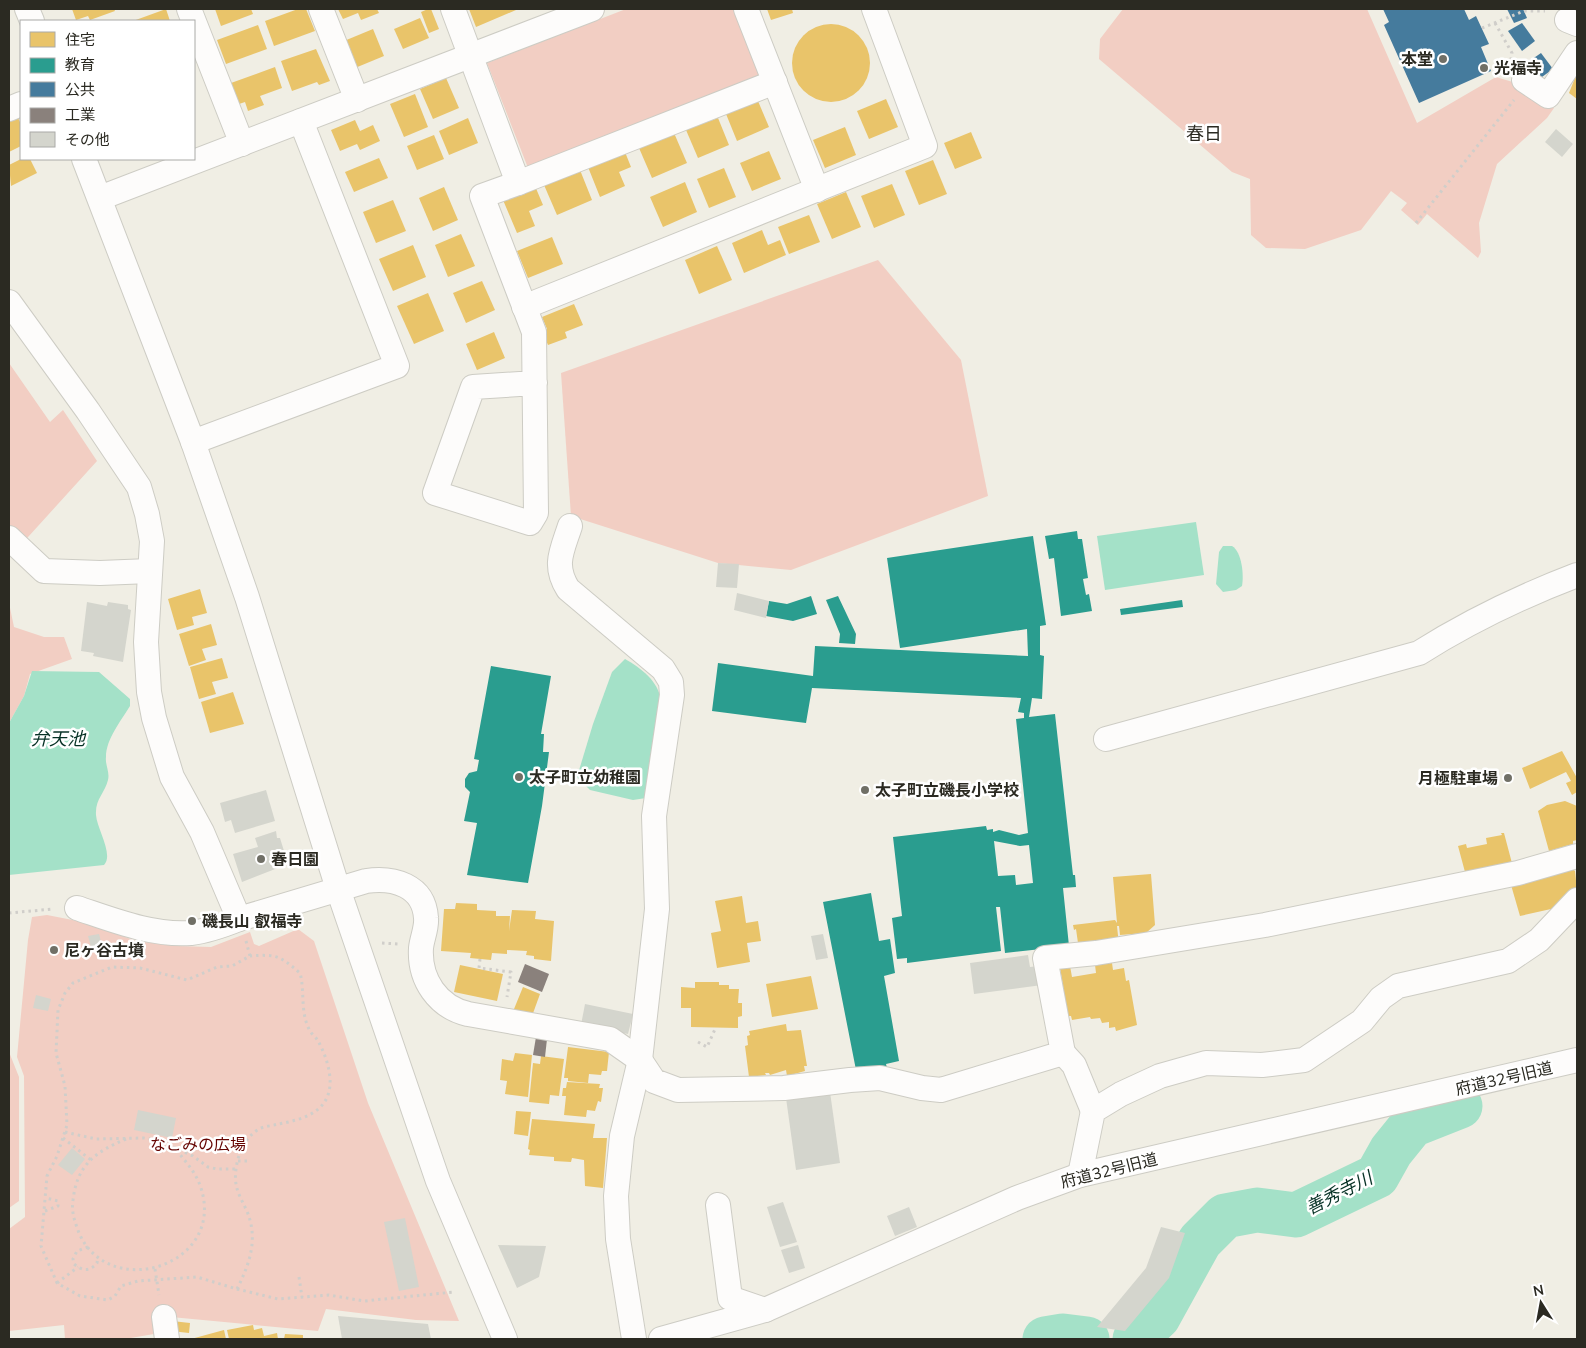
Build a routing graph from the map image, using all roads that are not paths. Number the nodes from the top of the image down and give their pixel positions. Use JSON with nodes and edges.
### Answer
{"nodes":[{"id":1,"x":321,"y":9,"type":"edge"},
{"id":2,"x":453,"y":9,"type":"edge"},
{"id":3,"x":592,"y":9,"type":"edge"},
{"id":4,"x":746,"y":9,"type":"edge"},
{"id":5,"x":874,"y":9,"type":"edge"},
{"id":6,"x":195,"y":24,"type":"edge"},
{"id":7,"x":1577,"y":53,"type":"edge"},
{"id":8,"x":471,"y":56,"type":"junction"},
{"id":9,"x":1527,"y":81,"type":"road end"},
{"id":10,"x":775,"y":82,"type":"junction"},
{"id":11,"x":357,"y":100,"type":"junction"},
{"id":12,"x":301,"y":121,"type":"junction"},
{"id":13,"x":242,"y":144,"type":"junction"},
{"id":14,"x":84,"y":160,"type":"edge"},
{"id":15,"x":518,"y":182,"type":"junction"},
{"id":16,"x":817,"y":190,"type":"junction"},
{"id":17,"x":100,"y":198,"type":"junction"},
{"id":18,"x":9,"y":302,"type":"edge"},
{"id":19,"x":524,"y":307,"type":"junction"},
{"id":20,"x":535,"y":382,"type":"junction"},
{"id":21,"x":194,"y":442,"type":"junction"},
{"id":22,"x":570,"y":526,"type":"dead end"},
{"id":23,"x":9,"y":538,"type":"edge"},
{"id":24,"x":150,"y":571,"type":"junction"},
{"id":25,"x":1577,"y":576,"type":"edge"},
{"id":26,"x":1106,"y":739,"type":"dead end"},
{"id":27,"x":1577,"y":856,"type":"edge"},
{"id":28,"x":338,"y":889,"type":"junction"},
{"id":29,"x":1577,"y":900,"type":"edge"},
{"id":30,"x":78,"y":908,"type":"road end"},
{"id":31,"x":239,"y":919,"type":"junction"},
{"id":32,"x":1063,"y":1053,"type":"junction"},
{"id":33,"x":640,"y":1060,"type":"junction"},
{"id":34,"x":1577,"y":1060,"type":"edge"},
{"id":35,"x":1093,"y":1111,"type":"junction"},
{"id":36,"x":1080,"y":1175,"type":"junction"},
{"id":37,"x":718,"y":1205,"type":"dead end"},
{"id":38,"x":765,"y":1310,"type":"junction"},
{"id":39,"x":505,"y":1339,"type":"edge"},
{"id":40,"x":634,"y":1339,"type":"edge"},
{"id":41,"x":661,"y":1339,"type":"edge"}],
"edges":[{"from":1,"to":11,"type":"street"},
{"from":2,"to":8,"type":"street"},
{"from":3,"to":8,"type":"street"},
{"from":4,"to":10,"type":"street"},
{"from":5,"to":16,"type":"street"},
{"from":6,"to":13,"type":"street"},
{"from":7,"to":9,"type":"street"},
{"from":8,"to":11,"type":"street"},
{"from":8,"to":15,"type":"street"},
{"from":10,"to":15,"type":"street"},
{"from":10,"to":16,"type":"street"},
{"from":11,"to":12,"type":"street"},
{"from":12,"to":13,"type":"street"},
{"from":12,"to":21,"type":"street"},
{"from":13,"to":17,"type":"street"},
{"from":14,"to":17,"type":"street"},
{"from":15,"to":19,"type":"street"},
{"from":16,"to":19,"type":"street"},
{"from":17,"to":21,"type":"street"},
{"from":18,"to":24,"type":"street"},
{"from":19,"to":20,"type":"street"},
{"from":20,"to":20,"type":"street"},
{"from":21,"to":28,"type":"street"},
{"from":22,"to":33,"type":"street"},
{"from":23,"to":24,"type":"street"},
{"from":24,"to":31,"type":"street"},
{"from":25,"to":26,"type":"street"},
{"from":27,"to":32,"type":"street"},
{"from":28,"to":31,"type":"street"},
{"from":28,"to":33,"type":"street"},
{"from":28,"to":39,"type":"street"},
{"from":29,"to":35,"type":"street"},
{"from":30,"to":31,"type":"street"},
{"from":32,"to":33,"type":"street"},
{"from":32,"to":35,"type":"street"},
{"from":33,"to":40,"type":"street"},
{"from":34,"to":36,"type":"street","name":"府道32号旧道"},
{"from":35,"to":36,"type":"street"},
{"from":36,"to":38,"type":"street","name":"府道32号旧道"},
{"from":37,"to":38,"type":"street"},
{"from":38,"to":41,"type":"street","name":"府道32号旧道"}]}
